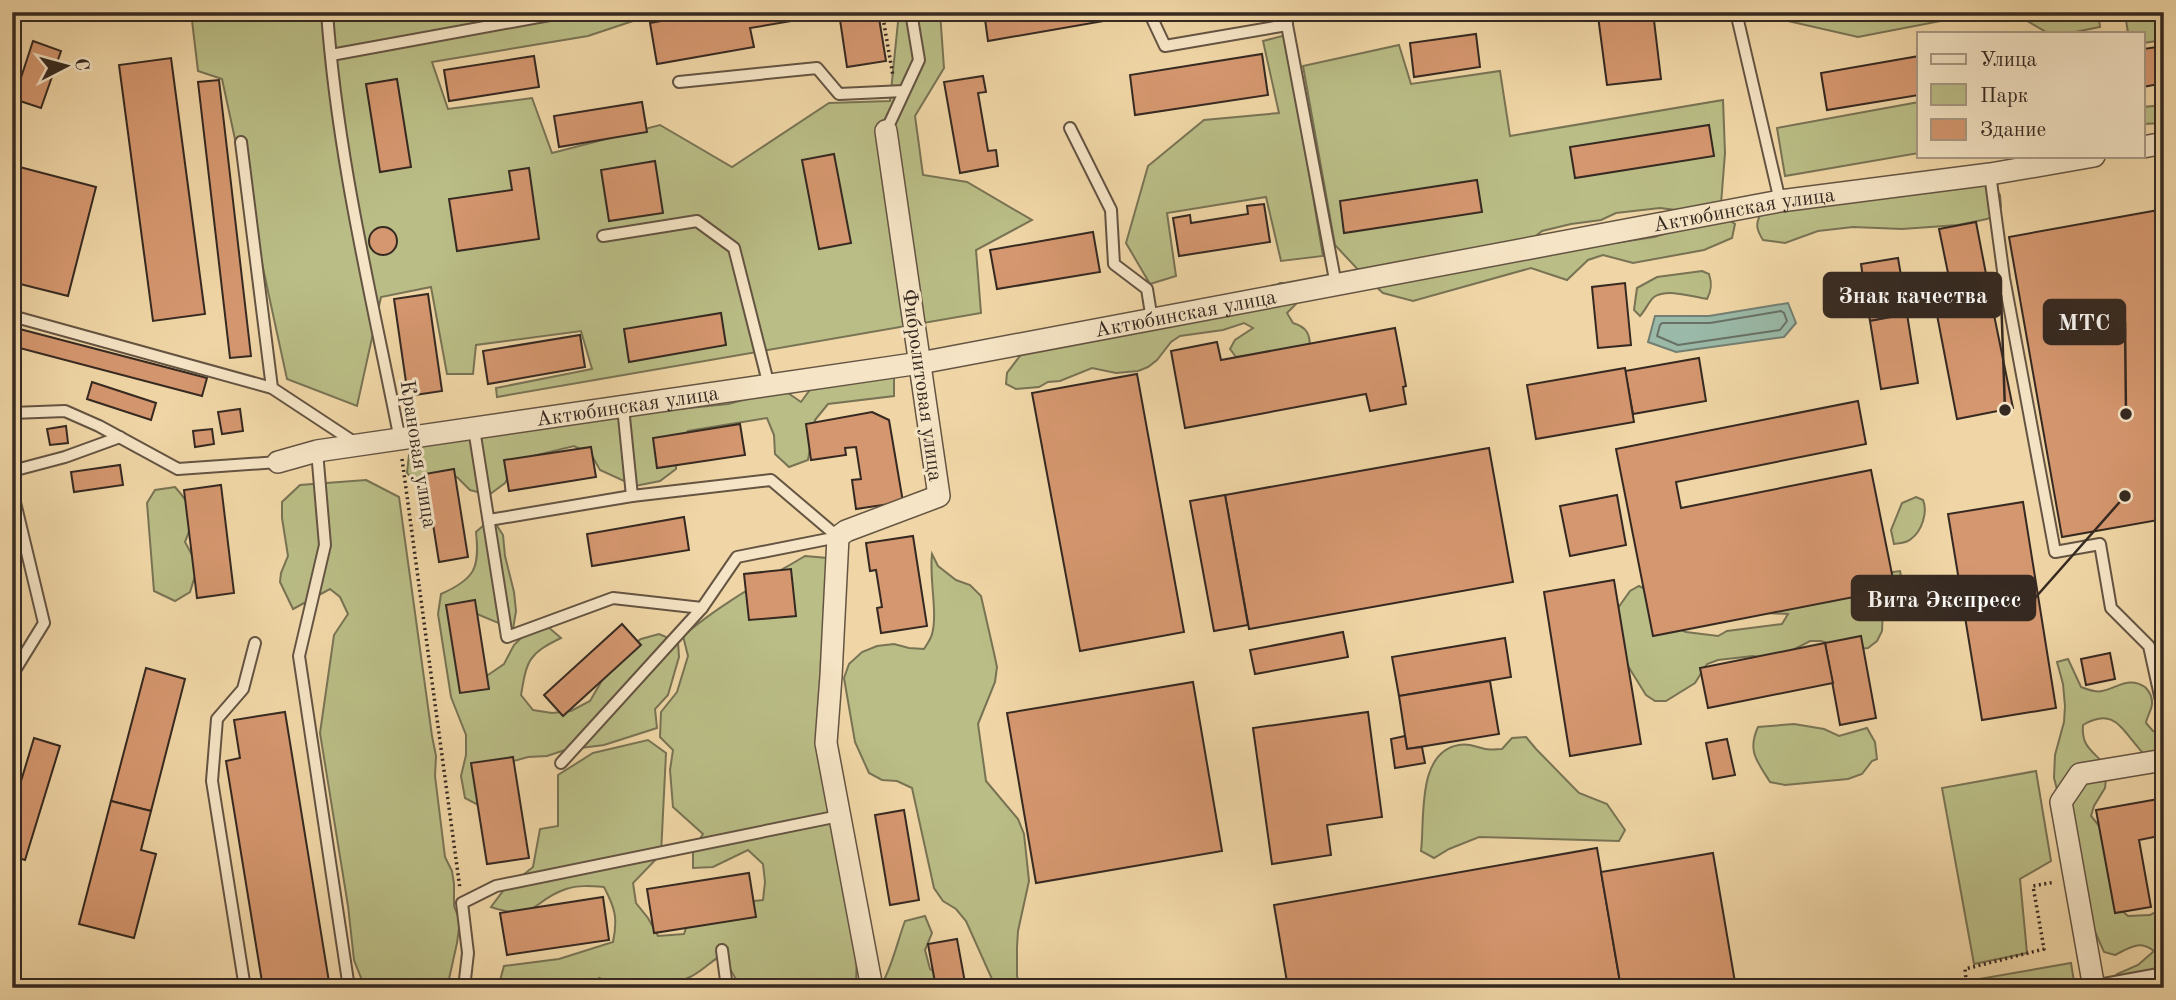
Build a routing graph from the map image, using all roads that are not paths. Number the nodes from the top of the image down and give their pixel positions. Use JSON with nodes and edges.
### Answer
{"nodes":[{"id":1,"x":327,"y":12,"type":"edge"},
{"id":2,"x":566,"y":12,"type":"edge"},
{"id":3,"x":911,"y":12,"type":"edge"},
{"id":4,"x":1149,"y":12,"type":"edge"},
{"id":5,"x":1286,"y":12,"type":"edge"},
{"id":6,"x":1736,"y":12,"type":"edge"},
{"id":7,"x":1287,"y":25,"type":"junction"},
{"id":8,"x":331,"y":55,"type":"junction"},
{"id":9,"x":679,"y":82,"type":"dead end"},
{"id":10,"x":900,"y":91,"type":"junction"},
{"id":11,"x":1070,"y":128,"type":"dead end"},
{"id":12,"x":886,"y":131,"type":"joint"},
{"id":13,"x":241,"y":142,"type":"dead end"},
{"id":14,"x":2164,"y":143,"type":"edge"},
{"id":15,"x":2144,"y":147,"type":"edge"},
{"id":16,"x":2082,"y":158,"type":"edge"},
{"id":17,"x":1990,"y":174,"type":"junction"},
{"id":18,"x":1780,"y":201,"type":"junction"},
{"id":19,"x":603,"y":236,"type":"dead end"},
{"id":20,"x":1336,"y":285,"type":"junction"},
{"id":21,"x":12,"y":316,"type":"edge"},
{"id":22,"x":1152,"y":320,"type":"junction"},
{"id":23,"x":920,"y":363,"type":"junction"},
{"id":24,"x":769,"y":386,"type":"junction"},
{"id":25,"x":272,"y":388,"type":"junction"},
{"id":26,"x":623,"y":407,"type":"junction"},
{"id":27,"x":12,"y":413,"type":"edge"},
{"id":28,"x":474,"y":429,"type":"junction"},
{"id":29,"x":120,"y":438,"type":"junction"},
{"id":30,"x":400,"y":440,"type":"junction"},
{"id":31,"x":359,"y":446,"type":"junction"},
{"id":32,"x":317,"y":451,"type":"junction"},
{"id":33,"x":278,"y":462,"type":"joint"},
{"id":34,"x":12,"y":471,"type":"edge"},
{"id":35,"x":12,"y":490,"type":"edge"},
{"id":36,"x":632,"y":496,"type":"junction"},
{"id":37,"x":489,"y":520,"type":"junction"},
{"id":38,"x":838,"y":537,"type":"junction"},
{"id":39,"x":702,"y":608,"type":"junction"},
{"id":40,"x":255,"y":643,"type":"dead end"},
{"id":41,"x":12,"y":676,"type":"edge"},
{"id":42,"x":2164,"y":714,"type":"edge"},
{"id":43,"x":2164,"y":760,"type":"edge"},
{"id":44,"x":561,"y":762,"type":"dead end"},
{"id":45,"x":839,"y":816,"type":"junction"},
{"id":46,"x":722,"y":950,"type":"dead end"},
{"id":47,"x":2164,"y":973,"type":"edge"},
{"id":48,"x":2093,"y":987,"type":"edge"},
{"id":49,"x":245,"y":988,"type":"edge"},
{"id":50,"x":349,"y":988,"type":"edge"},
{"id":51,"x":464,"y":988,"type":"edge"},
{"id":52,"x":727,"y":988,"type":"edge"},
{"id":53,"x":872,"y":988,"type":"edge"}],
"edges":[{"from":1,"to":8,"type":"lane","name":"Крановая улица"},
{"from":2,"to":8,"type":"lane"},
{"from":3,"to":10,"type":"lane","name":"Фибролитовая улица"},
{"from":4,"to":7,"type":"lane"},
{"from":5,"to":7,"type":"lane"},
{"from":6,"to":18,"type":"lane"},
{"from":7,"to":20,"type":"lane"},
{"from":8,"to":30,"type":"lane","name":"Крановая улица"},
{"from":9,"to":10,"type":"lane"},
{"from":10,"to":12,"type":"lane","name":"Фибролитовая улица"},
{"from":11,"to":22,"type":"lane"},
{"from":12,"to":23,"type":"street","name":"Фибролитовая улица"},
{"from":13,"to":25,"type":"lane"},
{"from":14,"to":15,"type":"street"},
{"from":16,"to":17,"type":"street","name":"Актюбинская улица"},
{"from":17,"to":18,"type":"street","name":"Актюбинская улица"},
{"from":17,"to":42,"type":"lane"},
{"from":18,"to":20,"type":"street","name":"Актюбинская улица"},
{"from":19,"to":24,"type":"lane"},
{"from":20,"to":22,"type":"street","name":"Актюбинская улица"},
{"from":21,"to":25,"type":"lane"},
{"from":22,"to":23,"type":"street","name":"Актюбинская улица"},
{"from":23,"to":24,"type":"street","name":"Актюбинская улица"},
{"from":23,"to":38,"type":"street","name":"Фибролитовая улица"},
{"from":24,"to":26,"type":"street","name":"Актюбинская улица"},
{"from":25,"to":31,"type":"lane"},
{"from":26,"to":28,"type":"street","name":"Актюбинская улица"},
{"from":26,"to":36,"type":"lane"},
{"from":27,"to":29,"type":"lane"},
{"from":28,"to":30,"type":"street","name":"Актюбинская улица"},
{"from":28,"to":37,"type":"lane"},
{"from":29,"to":33,"type":"lane"},
{"from":29,"to":34,"type":"lane"},
{"from":30,"to":31,"type":"street","name":"Актюбинская улица"},
{"from":31,"to":32,"type":"street","name":"Актюбинская улица"},
{"from":32,"to":33,"type":"street","name":"Актюбинская улица"},
{"from":32,"to":50,"type":"lane"},
{"from":35,"to":41,"type":"lane"},
{"from":36,"to":37,"type":"lane"},
{"from":36,"to":38,"type":"lane"},
{"from":37,"to":39,"type":"lane"},
{"from":38,"to":39,"type":"lane"},
{"from":38,"to":45,"type":"street"},
{"from":39,"to":44,"type":"lane"},
{"from":40,"to":49,"type":"lane"},
{"from":43,"to":48,"type":"street"},
{"from":45,"to":51,"type":"lane"},
{"from":45,"to":53,"type":"street"},
{"from":46,"to":52,"type":"lane"},
{"from":47,"to":48,"type":"lane"}]}
